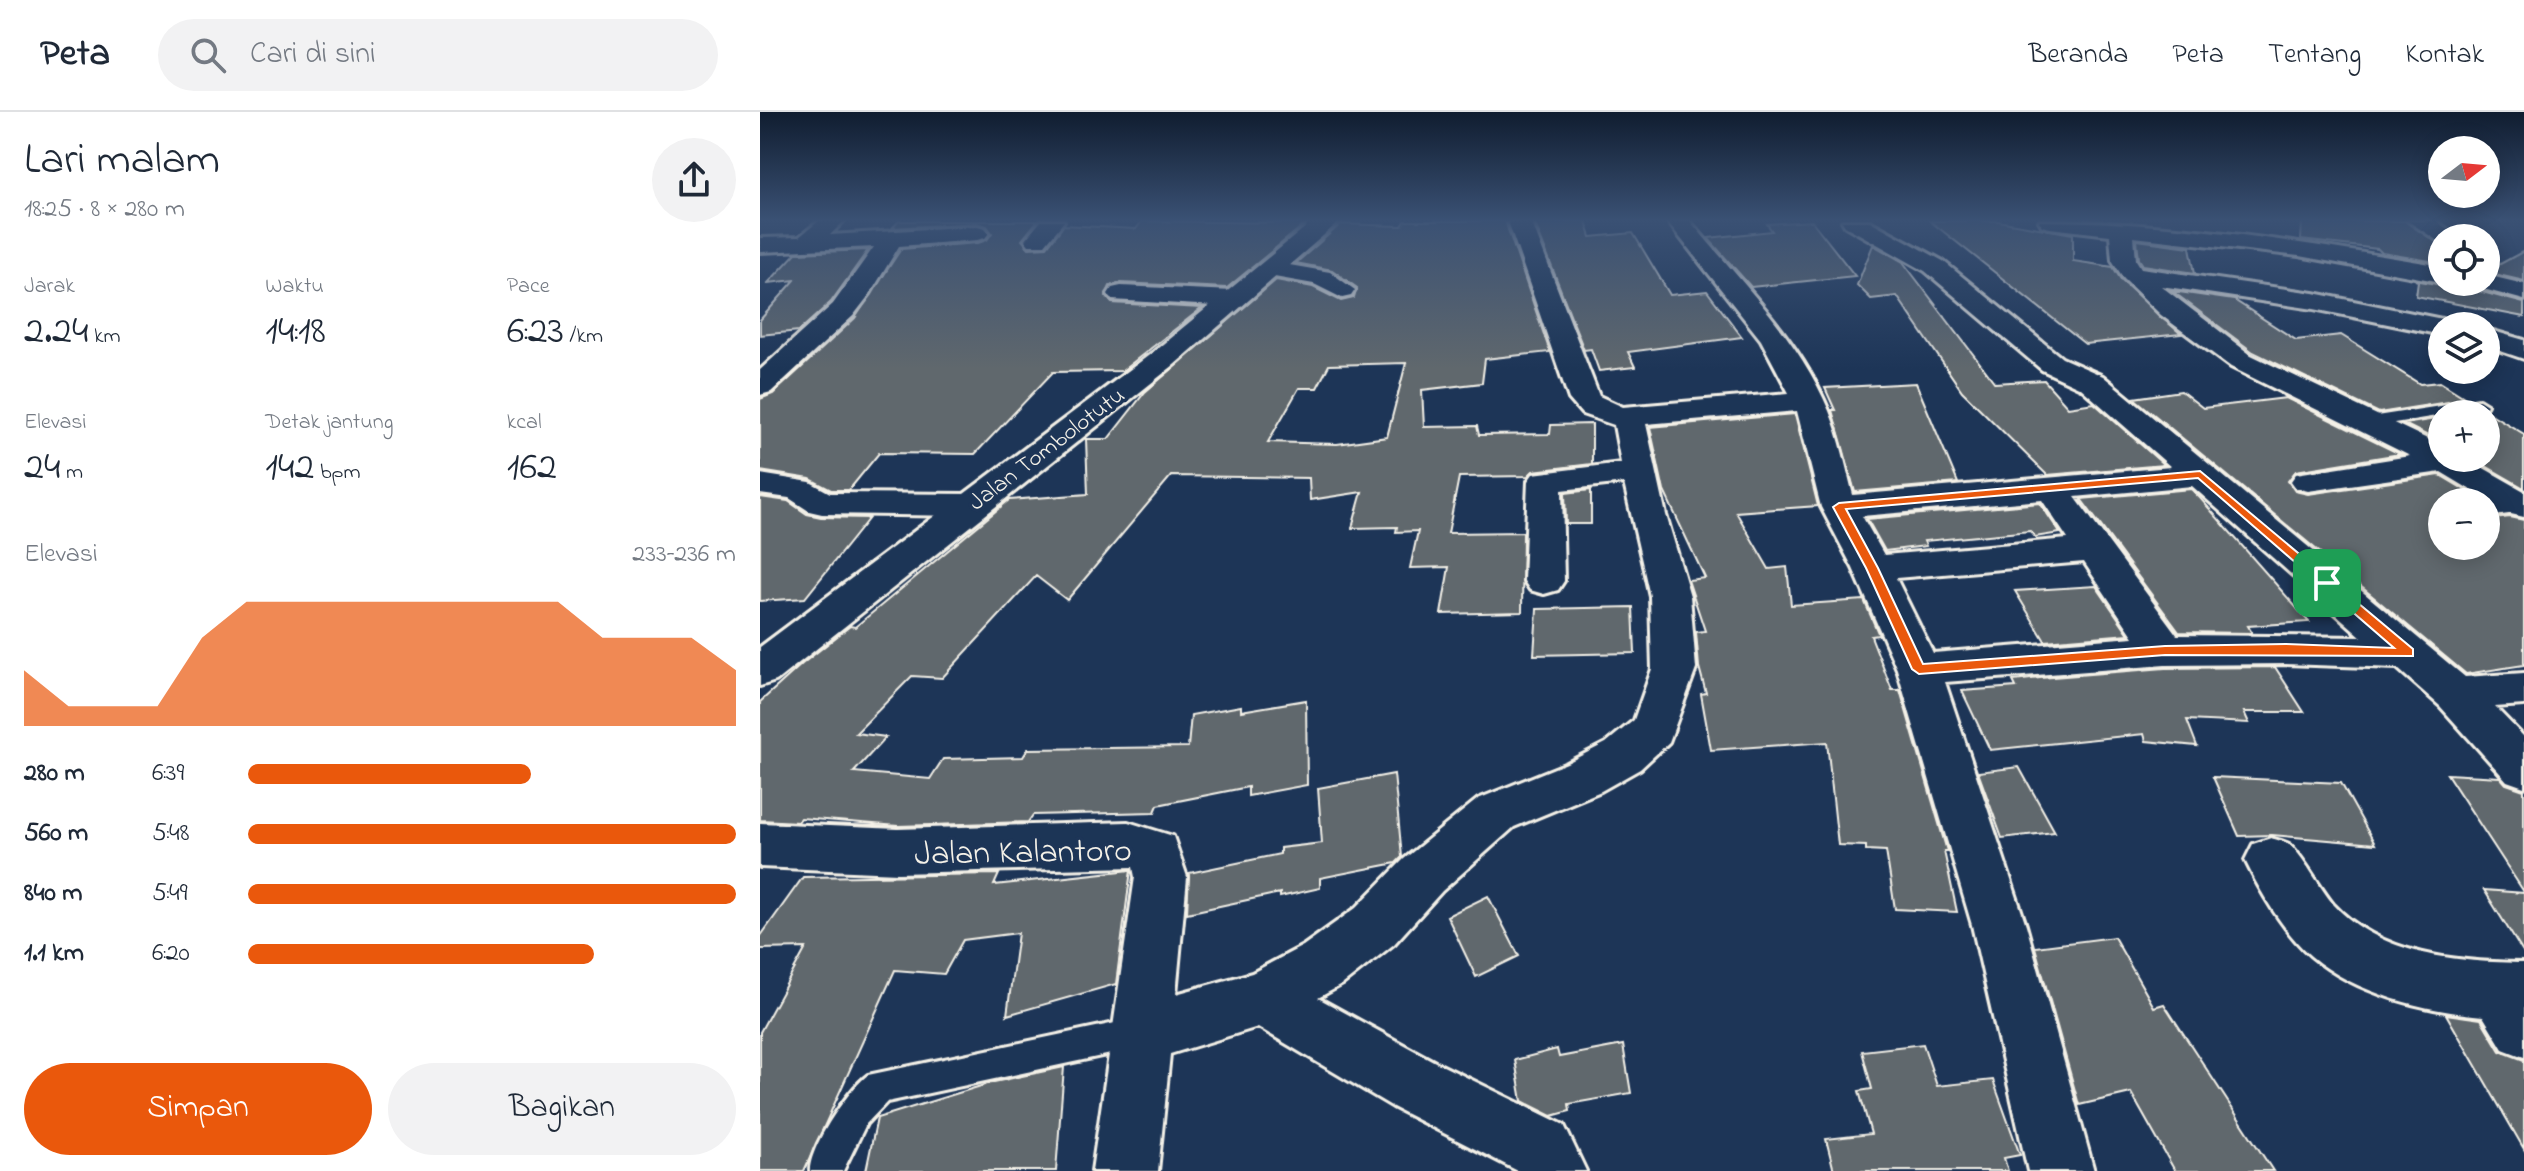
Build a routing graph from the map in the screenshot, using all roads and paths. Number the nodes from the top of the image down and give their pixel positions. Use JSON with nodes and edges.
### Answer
{"nodes":[{"id":1,"x":872,"y":270,"type":"edge"},
{"id":2,"x":1272,"y":270,"type":"edge"},
{"id":3,"x":1275,"y":270,"type":"edge"},
{"id":4,"x":1537,"y":270,"type":"edge"},
{"id":5,"x":1718,"y":270,"type":"edge"},
{"id":6,"x":1939,"y":270,"type":"edge"},
{"id":7,"x":2131,"y":270,"type":"edge"},
{"id":8,"x":2133,"y":274,"type":"junction"},
{"id":9,"x":2500,"y":286,"type":"edge"},
{"id":10,"x":1342,"y":290,"type":"dead end"},
{"id":11,"x":2524,"y":292,"type":"edge"},
{"id":12,"x":1121,"y":294,"type":"dead end"},
{"id":13,"x":1233,"y":299,"type":"junction"},
{"id":14,"x":2428,"y":324,"type":"edge"},
{"id":15,"x":2500,"y":342,"type":"edge"},
{"id":16,"x":807,"y":343,"type":"junction"},
{"id":17,"x":2524,"y":350,"type":"edge"},
{"id":18,"x":760,"y":352,"type":"edge"},
{"id":19,"x":760,"y":386,"type":"edge"},
{"id":20,"x":1808,"y":401,"type":"junction"},
{"id":21,"x":2428,"y":413,"type":"edge"},
{"id":22,"x":1625,"y":416,"type":"junction"},
{"id":23,"x":2370,"y":422,"type":"junction"},
{"id":24,"x":2428,"y":451,"type":"edge"},
{"id":25,"x":2428,"y":464,"type":"edge"},
{"id":26,"x":1639,"y":471,"type":"junction"},
{"id":27,"x":2466,"y":472,"type":"edge"},
{"id":28,"x":2200,"y":475,"type":"junction"},
{"id":29,"x":2308,"y":481,"type":"dead end"},
{"id":30,"x":760,"y":484,"type":"edge"},
{"id":31,"x":2052,"y":489,"type":"junction"},
{"id":32,"x":971,"y":505,"type":"junction"},
{"id":33,"x":2524,"y":506,"type":"edge"},
{"id":34,"x":1839,"y":507,"type":"junction"},
{"id":35,"x":2500,"y":509,"type":"edge"},
{"id":36,"x":2096,"y":549,"type":"junction"},
{"id":37,"x":1872,"y":568,"type":"junction"},
{"id":38,"x":1544,"y":581,"type":"dead end"},
{"id":39,"x":2165,"y":650,"type":"junction"},
{"id":40,"x":2409,"y":653,"type":"junction"},
{"id":41,"x":1919,"y":669,"type":"junction"},
{"id":42,"x":760,"y":670,"type":"edge"},
{"id":43,"x":2524,"y":689,"type":"edge"},
{"id":44,"x":2456,"y":694,"type":"junction"},
{"id":45,"x":2524,"y":768,"type":"edge"},
{"id":46,"x":760,"y":846,"type":"edge"},
{"id":47,"x":2271,"y":860,"type":"dead end"},
{"id":48,"x":1262,"y":998,"type":"junction"},
{"id":49,"x":2516,"y":1003,"type":"edge"},
{"id":50,"x":1140,"y":1033,"type":"junction"},
{"id":51,"x":826,"y":1168,"type":"dead end"},
{"id":52,"x":1125,"y":1171,"type":"edge"},
{"id":53,"x":1553,"y":1171,"type":"edge"},
{"id":54,"x":2061,"y":1171,"type":"edge"}],
"edges":[{"from":1,"to":16,"type":"street"},
{"from":2,"to":13,"type":"street","name":"Jalan Tombolotutu"},
{"from":3,"to":10,"type":"street"},
{"from":4,"to":22,"type":"street"},
{"from":5,"to":20,"type":"street"},
{"from":6,"to":28,"type":"street"},
{"from":7,"to":8,"type":"street"},
{"from":8,"to":14,"type":"street"},
{"from":8,"to":23,"type":"street"},
{"from":9,"to":11,"type":"street"},
{"from":12,"to":13,"type":"street"},
{"from":13,"to":32,"type":"street","name":"Jalan Tombolotutu"},
{"from":15,"to":17,"type":"street"},
{"from":16,"to":18,"type":"street"},
{"from":16,"to":19,"type":"street"},
{"from":20,"to":22,"type":"street"},
{"from":20,"to":34,"type":"street"},
{"from":21,"to":23,"type":"lane"},
{"from":22,"to":26,"type":"street"},
{"from":23,"to":24,"type":"street"},
{"from":25,"to":29,"type":"street"},
{"from":26,"to":38,"type":"street"},
{"from":26,"to":48,"type":"street"},
{"from":27,"to":33,"type":"street"},
{"from":28,"to":31,"type":"street"},
{"from":28,"to":40,"type":"street"},
{"from":30,"to":32,"type":"street"},
{"from":31,"to":34,"type":"street"},
{"from":31,"to":36,"type":"street"},
{"from":32,"to":42,"type":"street","name":"Jalan Tombolotutu"},
{"from":33,"to":35,"type":"lane"},
{"from":34,"to":37,"type":"street"},
{"from":36,"to":37,"type":"street"},
{"from":36,"to":39,"type":"street"},
{"from":37,"to":41,"type":"street"},
{"from":39,"to":40,"type":"street"},
{"from":39,"to":41,"type":"street"},
{"from":40,"to":44,"type":"street"},
{"from":41,"to":54,"type":"street"},
{"from":43,"to":44,"type":"street"},
{"from":44,"to":45,"type":"street"},
{"from":46,"to":50,"type":"street","name":"Jalan Kalantoro"},
{"from":47,"to":49,"type":"street"},
{"from":48,"to":50,"type":"street"},
{"from":48,"to":53,"type":"street"},
{"from":50,"to":51,"type":"lane"},
{"from":50,"to":52,"type":"street","name":"Jalan Kalantoro"}]}
